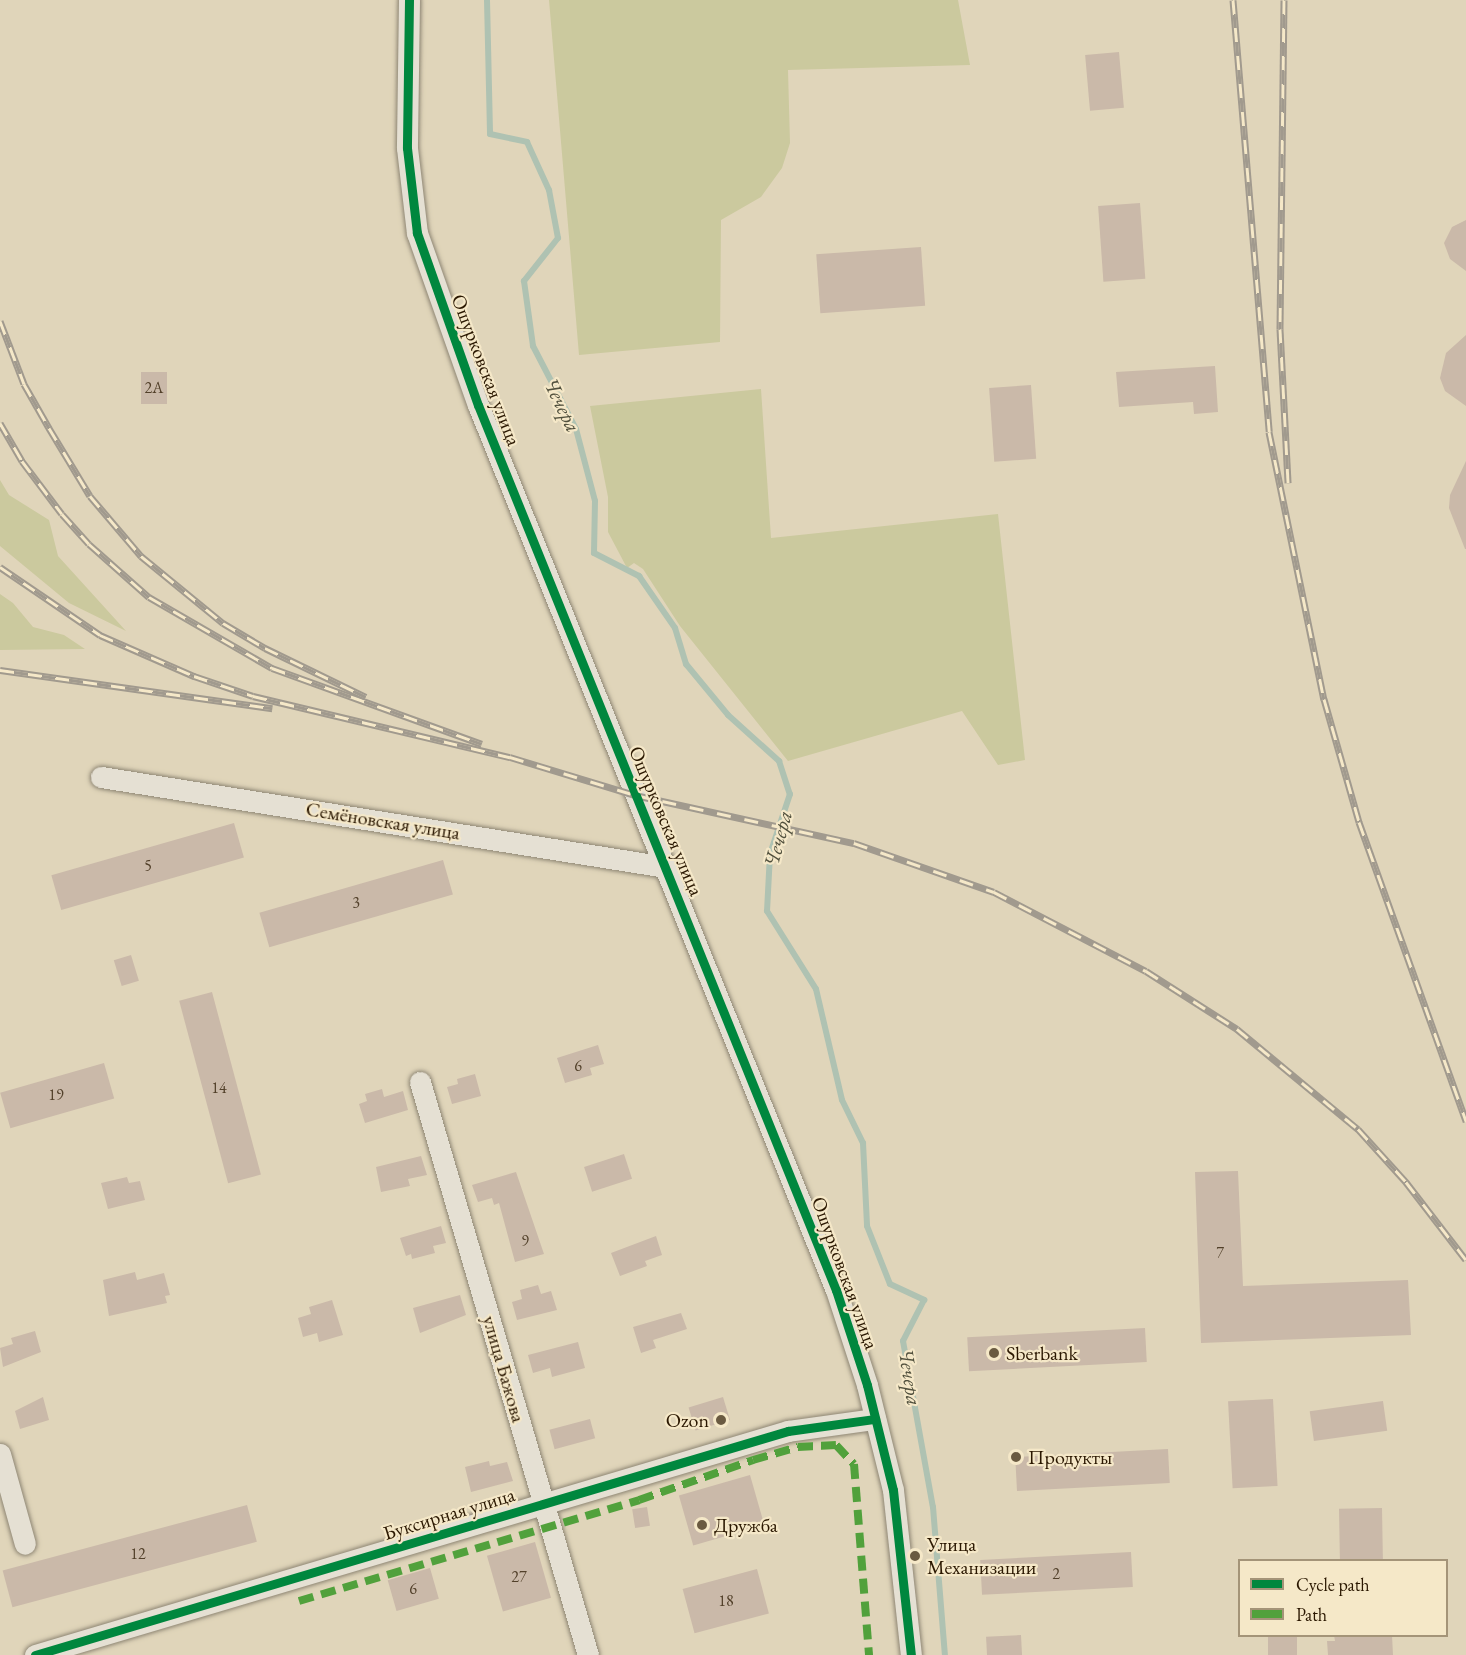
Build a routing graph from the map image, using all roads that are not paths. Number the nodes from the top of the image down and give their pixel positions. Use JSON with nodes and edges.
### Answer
{"nodes":[{"id":1,"x":409,"y":0,"type":"edge"},
{"id":2,"x":101,"y":777,"type":"dead end"},
{"id":3,"x":666,"y":867,"type":"junction"},
{"id":4,"x":420,"y":1082,"type":"dead end"},
{"id":5,"x":875,"y":1419,"type":"junction"},
{"id":6,"x":0,"y":1454,"type":"edge"},
{"id":7,"x":543,"y":1504,"type":"junction"},
{"id":8,"x":25,"y":1544,"type":"dead end"},
{"id":9,"x":35,"y":1655,"type":"edge"},
{"id":10,"x":588,"y":1655,"type":"edge"},
{"id":11,"x":911,"y":1655,"type":"edge"}],
"edges":[{"from":1,"to":3,"type":"street","name":"Ошурковская улица"},
{"from":2,"to":3,"type":"street","name":"Семёновская улица"},
{"from":3,"to":5,"type":"street","name":"Ошурковская улица"},
{"from":4,"to":7,"type":"street","name":"улица Бажова"},
{"from":5,"to":7,"type":"street","name":"Буксирная улица"},
{"from":5,"to":11,"type":"street","name":"Ошурковская улица"},
{"from":6,"to":8,"type":"street"},
{"from":7,"to":9,"type":"street","name":"Буксирная улица"},
{"from":7,"to":10,"type":"street","name":"улица Бажова"}]}
